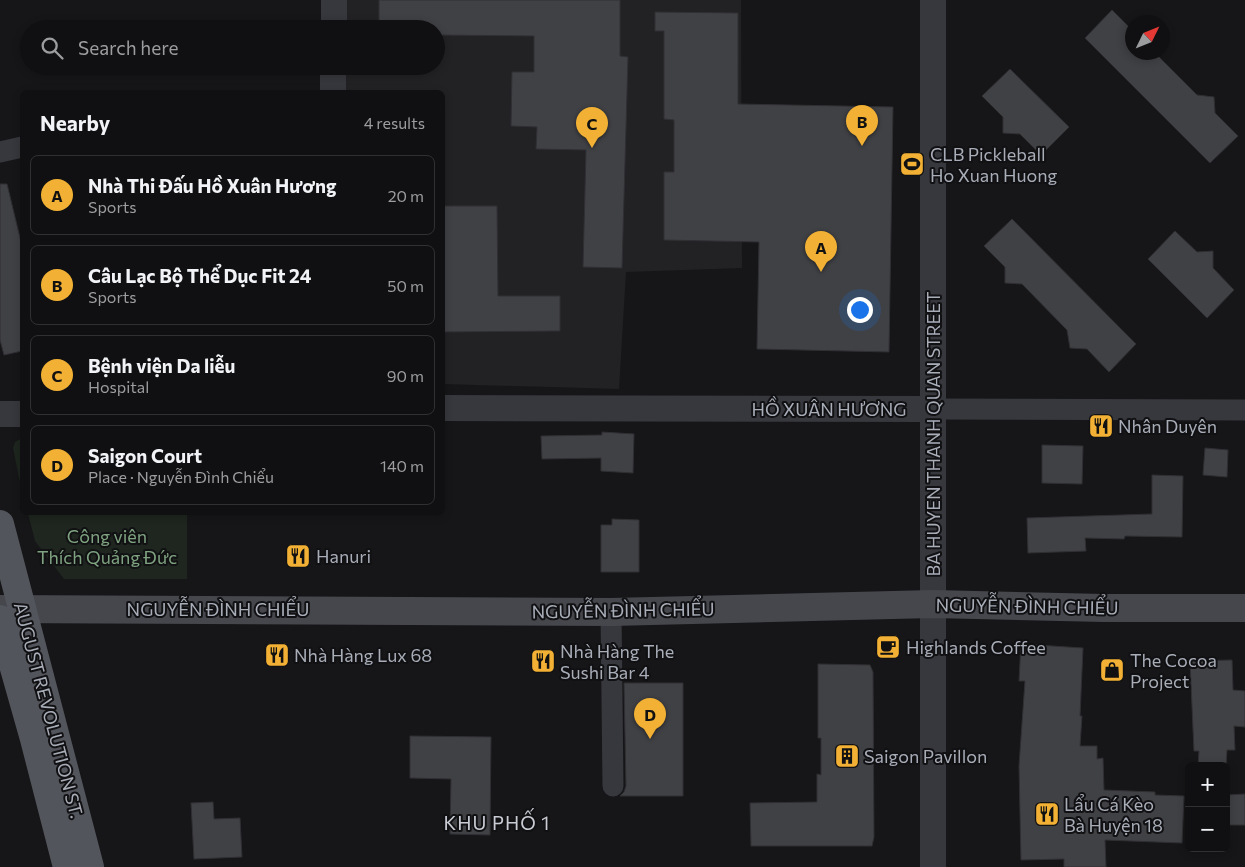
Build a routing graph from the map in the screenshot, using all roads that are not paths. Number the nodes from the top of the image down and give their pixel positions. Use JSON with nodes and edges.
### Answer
{"nodes":[{"id":1,"x":334,"y":0,"type":"edge"},
{"id":2,"x":933,"y":0,"type":"edge"},
{"id":3,"x":334,"y":20,"type":"edge"},
{"id":4,"x":333,"y":75,"type":"edge"},
{"id":5,"x":332,"y":90,"type":"edge"},
{"id":6,"x":20,"y":147,"type":"edge"},
{"id":7,"x":0,"y":152,"type":"edge"},
{"id":8,"x":445,"y":408,"type":"edge"},
{"id":9,"x":933,"y":409,"type":"junction"},
{"id":10,"x":1245,"y":410,"type":"edge"},
{"id":11,"x":0,"y":414,"type":"edge"},
{"id":12,"x":20,"y":414,"type":"edge"},
{"id":13,"x":0,"y":524,"type":"edge"},
{"id":14,"x":933,"y":604,"type":"junction"},
{"id":15,"x":1245,"y":608,"type":"edge"},
{"id":16,"x":7,"y":612,"type":"edge"},
{"id":17,"x":611,"y":612,"type":"junction"},
{"id":18,"x":613,"y":786,"type":"dead end"},
{"id":19,"x":67,"y":867,"type":"edge"},
{"id":20,"x":90,"y":867,"type":"edge"},
{"id":21,"x":933,"y":867,"type":"edge"}],
"edges":[{"from":1,"to":3,"type":"street"},
{"from":2,"to":9,"type":"street","name":"BA HUYEN THANH QUAN STREET"},
{"from":4,"to":5,"type":"street"},
{"from":6,"to":7,"type":"street"},
{"from":8,"to":9,"type":"street","name":"HỒ XUÂN HƯƠNG"},
{"from":9,"to":10,"type":"street","name":"HỒ XUÂN HƯƠNG"},
{"from":9,"to":14,"type":"street","name":"BA HUYEN THANH QUAN STREET"},
{"from":11,"to":12,"type":"street"},
{"from":13,"to":16,"type":"main road","name":"AUGUST REVOLUTION ST."},
{"from":14,"to":15,"type":"main road","name":"NGUYỄN ĐÌNH CHIỂU"},
{"from":14,"to":17,"type":"main road","name":"NGUYỄN ĐÌNH CHIỂU"},
{"from":14,"to":21,"type":"street","name":"BA HUYEN THANH QUAN STREET"},
{"from":16,"to":17,"type":"main road","name":"NGUYỄN ĐÌNH CHIỂU"},
{"from":16,"to":19,"type":"main road","name":"AUGUST REVOLUTION ST."},
{"from":16,"to":20,"type":"main road","name":"AUGUST REVOLUTION ST."},
{"from":17,"to":18,"type":"street"}]}
